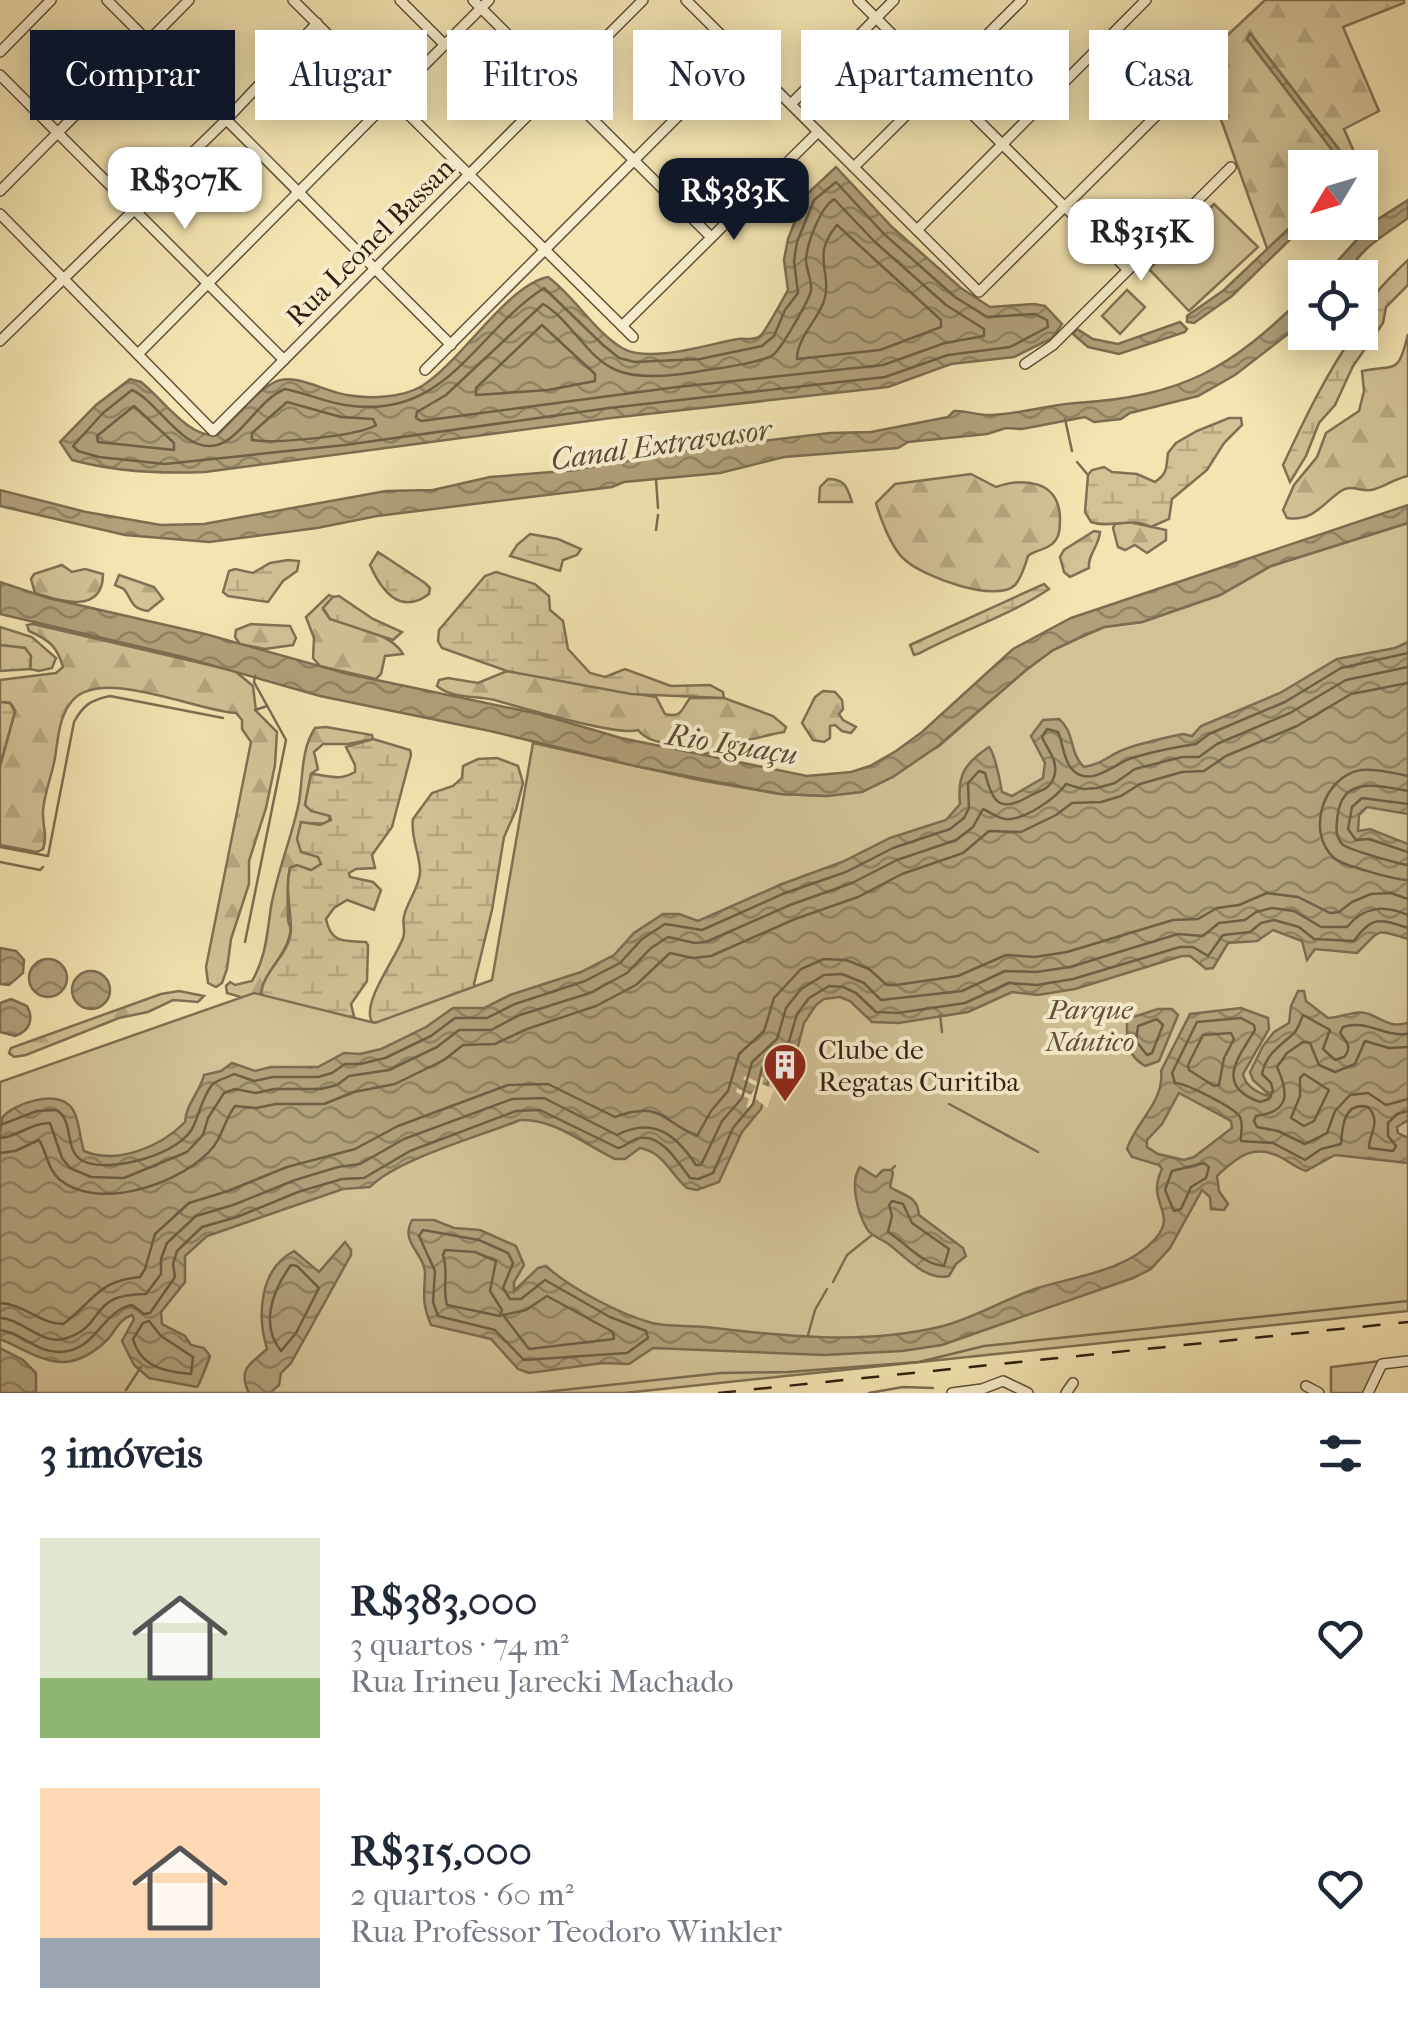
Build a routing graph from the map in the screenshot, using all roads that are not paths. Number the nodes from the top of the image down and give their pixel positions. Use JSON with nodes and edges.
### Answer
{"nodes":[{"id":1,"x":51,"y":0,"type":"edge"},
{"id":2,"x":107,"y":0,"type":"edge"},
{"id":3,"x":189,"y":0,"type":"edge"},
{"id":4,"x":293,"y":0,"type":"edge"},
{"id":5,"x":400,"y":0,"type":"edge"},
{"id":6,"x":473,"y":0,"type":"edge"},
{"id":7,"x":643,"y":0,"type":"edge"},
{"id":8,"x":686,"y":0,"type":"edge"},
{"id":9,"x":858,"y":0,"type":"edge"},
{"id":10,"x":894,"y":0,"type":"edge"},
{"id":11,"x":1022,"y":0,"type":"edge"},
{"id":12,"x":1146,"y":0,"type":"edge"},
{"id":13,"x":485,"y":4,"type":"edge"},
{"id":14,"x":876,"y":18,"type":"junction"},
{"id":15,"x":317,"y":24,"type":"junction"},
{"id":16,"x":136,"y":30,"type":"edge"},
{"id":17,"x":160,"y":30,"type":"edge"},
{"id":18,"x":323,"y":30,"type":"edge"},
{"id":19,"x":508,"y":30,"type":"edge"},
{"id":20,"x":613,"y":30,"type":"edge"},
{"id":21,"x":716,"y":30,"type":"edge"},
{"id":22,"x":888,"y":30,"type":"edge"},
{"id":23,"x":992,"y":30,"type":"edge"},
{"id":24,"x":444,"y":45,"type":"junction"},
{"id":25,"x":0,"y":52,"type":"edge"},
{"id":26,"x":427,"y":62,"type":"edge"},
{"id":27,"x":0,"y":74,"type":"edge"},
{"id":28,"x":781,"y":94,"type":"edge"},
{"id":29,"x":791,"y":104,"type":"junction"},
{"id":30,"x":235,"y":111,"type":"edge"},
{"id":31,"x":70,"y":120,"type":"edge"},
{"id":32,"x":226,"y":120,"type":"edge"},
{"id":33,"x":228,"y":120,"type":"edge"},
{"id":34,"x":370,"y":120,"type":"edge"},
{"id":35,"x":414,"y":120,"type":"edge"},
{"id":36,"x":523,"y":120,"type":"edge"},
{"id":37,"x":593,"y":120,"type":"edge"},
{"id":38,"x":675,"y":120,"type":"edge"},
{"id":39,"x":901,"y":120,"type":"edge"},
{"id":40,"x":978,"y":120,"type":"edge"},
{"id":41,"x":1152,"y":120,"type":"edge"},
{"id":42,"x":58,"y":132,"type":"junction"},
{"id":43,"x":818,"y":132,"type":"junction"},
{"id":44,"x":1002,"y":144,"type":"junction"},
{"id":45,"x":634,"y":161,"type":"junction"},
{"id":46,"x":854,"y":167,"type":"junction"},
{"id":47,"x":1231,"y":167,"type":"dead end"},
{"id":48,"x":469,"y":174,"type":"junction"},
{"id":49,"x":0,"y":191,"type":"edge"},
{"id":50,"x":298,"y":192,"type":"junction"},
{"id":51,"x":1065,"y":206,"type":"junction"},
{"id":52,"x":133,"y":208,"type":"junction"},
{"id":53,"x":0,"y":214,"type":"edge"},
{"id":54,"x":916,"y":230,"type":"junction"},
{"id":55,"x":711,"y":238,"type":"junction"},
{"id":56,"x":545,"y":250,"type":"junction"},
{"id":57,"x":375,"y":269,"type":"junction"},
{"id":58,"x":1128,"y":270,"type":"junction"},
{"id":59,"x":63,"y":278,"type":"junction"},
{"id":60,"x":208,"y":283,"type":"junction"},
{"id":61,"x":622,"y":326,"type":"junction"},
{"id":62,"x":633,"y":337,"type":"dead end"},
{"id":63,"x":0,"y":342,"type":"edge"},
{"id":64,"x":451,"y":345,"type":"junction"},
{"id":65,"x":138,"y":354,"type":"junction"},
{"id":66,"x":284,"y":360,"type":"junction"},
{"id":67,"x":1025,"y":364,"type":"dead end"},
{"id":68,"x":425,"y":370,"type":"dead end"},
{"id":69,"x":1408,"y":1361,"type":"edge"},
{"id":70,"x":1073,"y":1383,"type":"dead end"},
{"id":71,"x":1306,"y":1386,"type":"dead end"},
{"id":72,"x":952,"y":1393,"type":"edge"},
{"id":73,"x":1028,"y":1393,"type":"edge"},
{"id":74,"x":1066,"y":1393,"type":"edge"},
{"id":75,"x":1319,"y":1393,"type":"edge"},
{"id":76,"x":1368,"y":1393,"type":"edge"}],
"edges":[{"from":1,"to":25,"type":"street"},
{"from":2,"to":16,"type":"street"},
{"from":3,"to":17,"type":"street"},
{"from":4,"to":15,"type":"street"},
{"from":5,"to":24,"type":"street"},
{"from":6,"to":13,"type":"street"},
{"from":7,"to":20,"type":"street","name":"Rua Leonel Bassan"},
{"from":8,"to":21,"type":"street"},
{"from":9,"to":14,"type":"street"},
{"from":10,"to":14,"type":"street"},
{"from":11,"to":23,"type":"street"},
{"from":12,"to":44,"type":"street"},
{"from":13,"to":19,"type":"street"},
{"from":13,"to":24,"type":"street"},
{"from":14,"to":22,"type":"street"},
{"from":14,"to":29,"type":"street"},
{"from":15,"to":18,"type":"street"},
{"from":15,"to":30,"type":"street"},
{"from":24,"to":26,"type":"street"},
{"from":27,"to":42,"type":"street"},
{"from":28,"to":29,"type":"street"},
{"from":29,"to":43,"type":"street"},
{"from":31,"to":42,"type":"street"},
{"from":32,"to":52,"type":"street"},
{"from":33,"to":50,"type":"street"},
{"from":34,"to":50,"type":"street"},
{"from":35,"to":48,"type":"street"},
{"from":36,"to":48,"type":"street","name":"Rua Leonel Bassan"},
{"from":37,"to":45,"type":"street"},
{"from":38,"to":45,"type":"street"},
{"from":39,"to":46,"type":"street"},
{"from":40,"to":44,"type":"street"},
{"from":41,"to":51,"type":"street"},
{"from":42,"to":49,"type":"street"},
{"from":42,"to":52,"type":"street"},
{"from":43,"to":46,"type":"street"},
{"from":43,"to":55,"type":"street"},
{"from":44,"to":51,"type":"street"},
{"from":44,"to":54,"type":"street"},
{"from":45,"to":55,"type":"street"},
{"from":45,"to":56,"type":"street"},
{"from":46,"to":54,"type":"street"},
{"from":47,"to":58,"type":"street"},
{"from":48,"to":56,"type":"street"},
{"from":48,"to":57,"type":"street","name":"Rua Leonel Bassan"},
{"from":50,"to":57,"type":"street"},
{"from":50,"to":60,"type":"street"},
{"from":51,"to":54,"type":"street"},
{"from":51,"to":58,"type":"street"},
{"from":52,"to":59,"type":"street"},
{"from":52,"to":60,"type":"street"},
{"from":53,"to":59,"type":"street"},
{"from":55,"to":61,"type":"street"},
{"from":56,"to":61,"type":"street"},
{"from":56,"to":64,"type":"street"},
{"from":57,"to":64,"type":"street"},
{"from":57,"to":66,"type":"street","name":"Rua Leonel Bassan"},
{"from":58,"to":67,"type":"street"},
{"from":59,"to":63,"type":"street"},
{"from":59,"to":65,"type":"street"},
{"from":60,"to":65,"type":"street"},
{"from":60,"to":66,"type":"street"},
{"from":61,"to":62,"type":"street"},
{"from":64,"to":68,"type":"street"},
{"from":65,"to":66,"type":"street","name":"Rua Leonel Bassan"},
{"from":69,"to":76,"type":"street"},
{"from":70,"to":74,"type":"street"},
{"from":71,"to":75,"type":"street"},
{"from":72,"to":73,"type":"street"}]}
